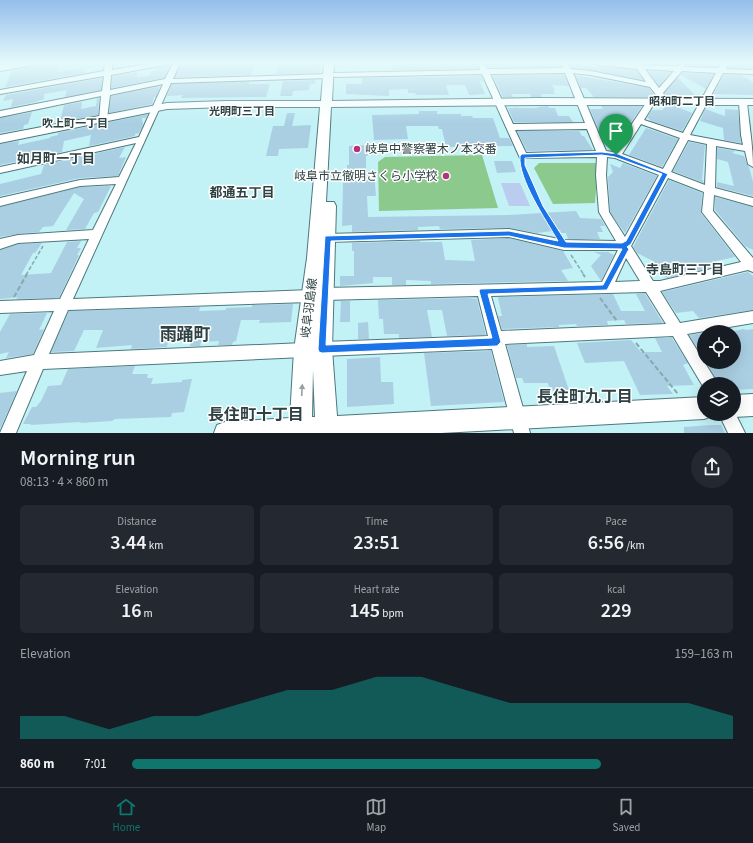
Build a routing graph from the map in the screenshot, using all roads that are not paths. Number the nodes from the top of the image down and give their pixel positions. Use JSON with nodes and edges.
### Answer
{"nodes":[{"id":1,"x":47,"y":83,"type":"edge"},
{"id":2,"x":107,"y":83,"type":"edge"},
{"id":3,"x":156,"y":83,"type":"edge"},
{"id":4,"x":166,"y":83,"type":"edge"},
{"id":5,"x":331,"y":83,"type":"edge"},
{"id":6,"x":489,"y":83,"type":"edge"},
{"id":7,"x":573,"y":83,"type":"edge"},
{"id":8,"x":644,"y":83,"type":"edge"},
{"id":9,"x":671,"y":83,"type":"edge"},
{"id":10,"x":715,"y":83,"type":"edge"},
{"id":11,"x":652,"y":85,"type":"joint"},
{"id":12,"x":0,"y":92,"type":"edge"},
{"id":13,"x":106,"y":93,"type":"junction"},
{"id":14,"x":663,"y":97,"type":"junction"},
{"id":15,"x":498,"y":101,"type":"junction"},
{"id":16,"x":580,"y":102,"type":"junction"},
{"id":17,"x":651,"y":102,"type":"junction"},
{"id":18,"x":704,"y":102,"type":"junction"},
{"id":19,"x":748,"y":102,"type":"edge"},
{"id":20,"x":330,"y":104,"type":"junction"},
{"id":21,"x":156,"y":108,"type":"junction"},
{"id":22,"x":0,"y":114,"type":"edge"},
{"id":23,"x":103,"y":119,"type":"junction"},
{"id":24,"x":639,"y":121,"type":"junction"},
{"id":25,"x":749,"y":123,"type":"edge"},
{"id":26,"x":590,"y":126,"type":"junction"},
{"id":27,"x":510,"y":127,"type":"junction"},
{"id":28,"x":686,"y":137,"type":"junction"},
{"id":29,"x":0,"y":139,"type":"edge"},
{"id":30,"x":142,"y":139,"type":"junction"},
{"id":31,"x":712,"y":141,"type":"junction"},
{"id":32,"x":751,"y":149,"type":"edge"},
{"id":33,"x":602,"y":154,"type":"junction"},
{"id":34,"x":616,"y":155,"type":"junction"},
{"id":35,"x":753,"y":164,"type":"edge"},
{"id":36,"x":0,"y":170,"type":"edge"},
{"id":37,"x":665,"y":174,"type":"junction"},
{"id":38,"x":122,"y":180,"type":"junction"},
{"id":39,"x":710,"y":190,"type":"junction"},
{"id":40,"x":0,"y":202,"type":"edge"},
{"id":41,"x":753,"y":202,"type":"edge"},
{"id":42,"x":96,"y":234,"type":"junction"},
{"id":43,"x":327,"y":238,"type":"junction"},
{"id":44,"x":0,"y":244,"type":"edge"},
{"id":45,"x":624,"y":247,"type":"junction"},
{"id":46,"x":752,"y":265,"type":"edge"},
{"id":47,"x":649,"y":286,"type":"junction"},
{"id":48,"x":605,"y":288,"type":"junction"},
{"id":49,"x":483,"y":291,"type":"junction"},
{"id":50,"x":317,"y":295,"type":"junction"},
{"id":51,"x":64,"y":304,"type":"junction"},
{"id":52,"x":4,"y":307,"type":"edge"},
{"id":53,"x":753,"y":317,"type":"edge"},
{"id":54,"x":676,"y":330,"type":"junction"},
{"id":55,"x":497,"y":340,"type":"junction"},
{"id":56,"x":322,"y":349,"type":"junction"},
{"id":57,"x":304,"y":350,"type":"junction"},
{"id":58,"x":38,"y":362,"type":"junction"},
{"id":59,"x":0,"y":368,"type":"edge"},
{"id":60,"x":706,"y":377,"type":"edge"},
{"id":61,"x":753,"y":405,"type":"edge"},
{"id":62,"x":741,"y":406,"type":"edge"},
{"id":63,"x":697,"y":409,"type":"edge"},
{"id":64,"x":731,"y":421,"type":"edge"},
{"id":65,"x":520,"y":426,"type":"edge"},
{"id":66,"x":327,"y":430,"type":"edge"},
{"id":67,"x":300,"y":431,"type":"edge"},
{"id":68,"x":8,"y":433,"type":"edge"},
{"id":69,"x":225,"y":433,"type":"edge"},
{"id":70,"x":737,"y":433,"type":"edge"}],
"edges":[{"from":1,"to":12,"type":"street"},
{"from":2,"to":13,"type":"street"},
{"from":3,"to":13,"type":"street"},
{"from":4,"to":21,"type":"street"},
{"from":5,"to":20,"type":"street","name":"岐阜羽島線"},
{"from":6,"to":15,"type":"street"},
{"from":7,"to":16,"type":"street"},
{"from":8,"to":11,"type":"street"},
{"from":9,"to":14,"type":"street"},
{"from":10,"to":18,"type":"street"},
{"from":11,"to":14,"type":"street"},
{"from":13,"to":22,"type":"street"},
{"from":13,"to":23,"type":"street"},
{"from":14,"to":17,"type":"street"},
{"from":14,"to":18,"type":"street"},
{"from":15,"to":16,"type":"street"},
{"from":15,"to":20,"type":"street"},
{"from":15,"to":27,"type":"street"},
{"from":16,"to":17,"type":"street"},
{"from":16,"to":26,"type":"street"},
{"from":17,"to":24,"type":"street"},
{"from":18,"to":19,"type":"street"},
{"from":18,"to":28,"type":"street"},
{"from":19,"to":25,"type":"street"},
{"from":20,"to":21,"type":"street"},
{"from":20,"to":43,"type":"street","name":"岐阜羽島線"},
{"from":20,"to":50,"type":"street","name":"岐阜羽島線"},
{"from":21,"to":23,"type":"street"},
{"from":21,"to":30,"type":"street"},
{"from":23,"to":29,"type":"street"},
{"from":24,"to":28,"type":"street"},
{"from":24,"to":34,"type":"street"},
{"from":25,"to":32,"type":"street"},
{"from":26,"to":27,"type":"street"},
{"from":26,"to":33,"type":"street"},
{"from":27,"to":33,"type":"street"},
{"from":28,"to":31,"type":"street"},
{"from":28,"to":37,"type":"street"},
{"from":30,"to":36,"type":"street"},
{"from":30,"to":38,"type":"street"},
{"from":31,"to":32,"type":"street"},
{"from":31,"to":39,"type":"street"},
{"from":32,"to":35,"type":"street"},
{"from":33,"to":34,"type":"street"},
{"from":33,"to":45,"type":"street"},
{"from":34,"to":37,"type":"street"},
{"from":37,"to":39,"type":"street"},
{"from":37,"to":45,"type":"street"},
{"from":38,"to":40,"type":"street"},
{"from":38,"to":42,"type":"street"},
{"from":39,"to":41,"type":"street"},
{"from":39,"to":46,"type":"street"},
{"from":42,"to":44,"type":"street"},
{"from":42,"to":51,"type":"street"},
{"from":43,"to":45,"type":"street"},
{"from":43,"to":50,"type":"street","name":"岐阜羽島線"},
{"from":45,"to":47,"type":"street"},
{"from":45,"to":48,"type":"street"},
{"from":46,"to":47,"type":"street"},
{"from":47,"to":48,"type":"street"},
{"from":47,"to":54,"type":"street"},
{"from":48,"to":49,"type":"street"},
{"from":49,"to":50,"type":"street"},
{"from":49,"to":55,"type":"street"},
{"from":50,"to":51,"type":"street"},
{"from":50,"to":56,"type":"street","name":"岐阜羽島線"},
{"from":50,"to":57,"type":"street","name":"岐阜羽島線"},
{"from":51,"to":52,"type":"street"},
{"from":51,"to":58,"type":"street"},
{"from":53,"to":54,"type":"street"},
{"from":54,"to":55,"type":"street"},
{"from":54,"to":60,"type":"street"},
{"from":55,"to":56,"type":"street"},
{"from":55,"to":65,"type":"street"},
{"from":56,"to":66,"type":"street","name":"岐阜羽島線"},
{"from":57,"to":58,"type":"street"},
{"from":67,"to":57,"type":"street","name":"岐阜羽島線","one_way":true},
{"from":58,"to":59,"type":"street"},
{"from":58,"to":68,"type":"street"},
{"from":61,"to":62,"type":"street"},
{"from":63,"to":65,"type":"street"},
{"from":64,"to":70,"type":"street"},
{"from":65,"to":66,"type":"street"},
{"from":66,"to":67,"type":"street"},
{"from":67,"to":69,"type":"street"}]}
